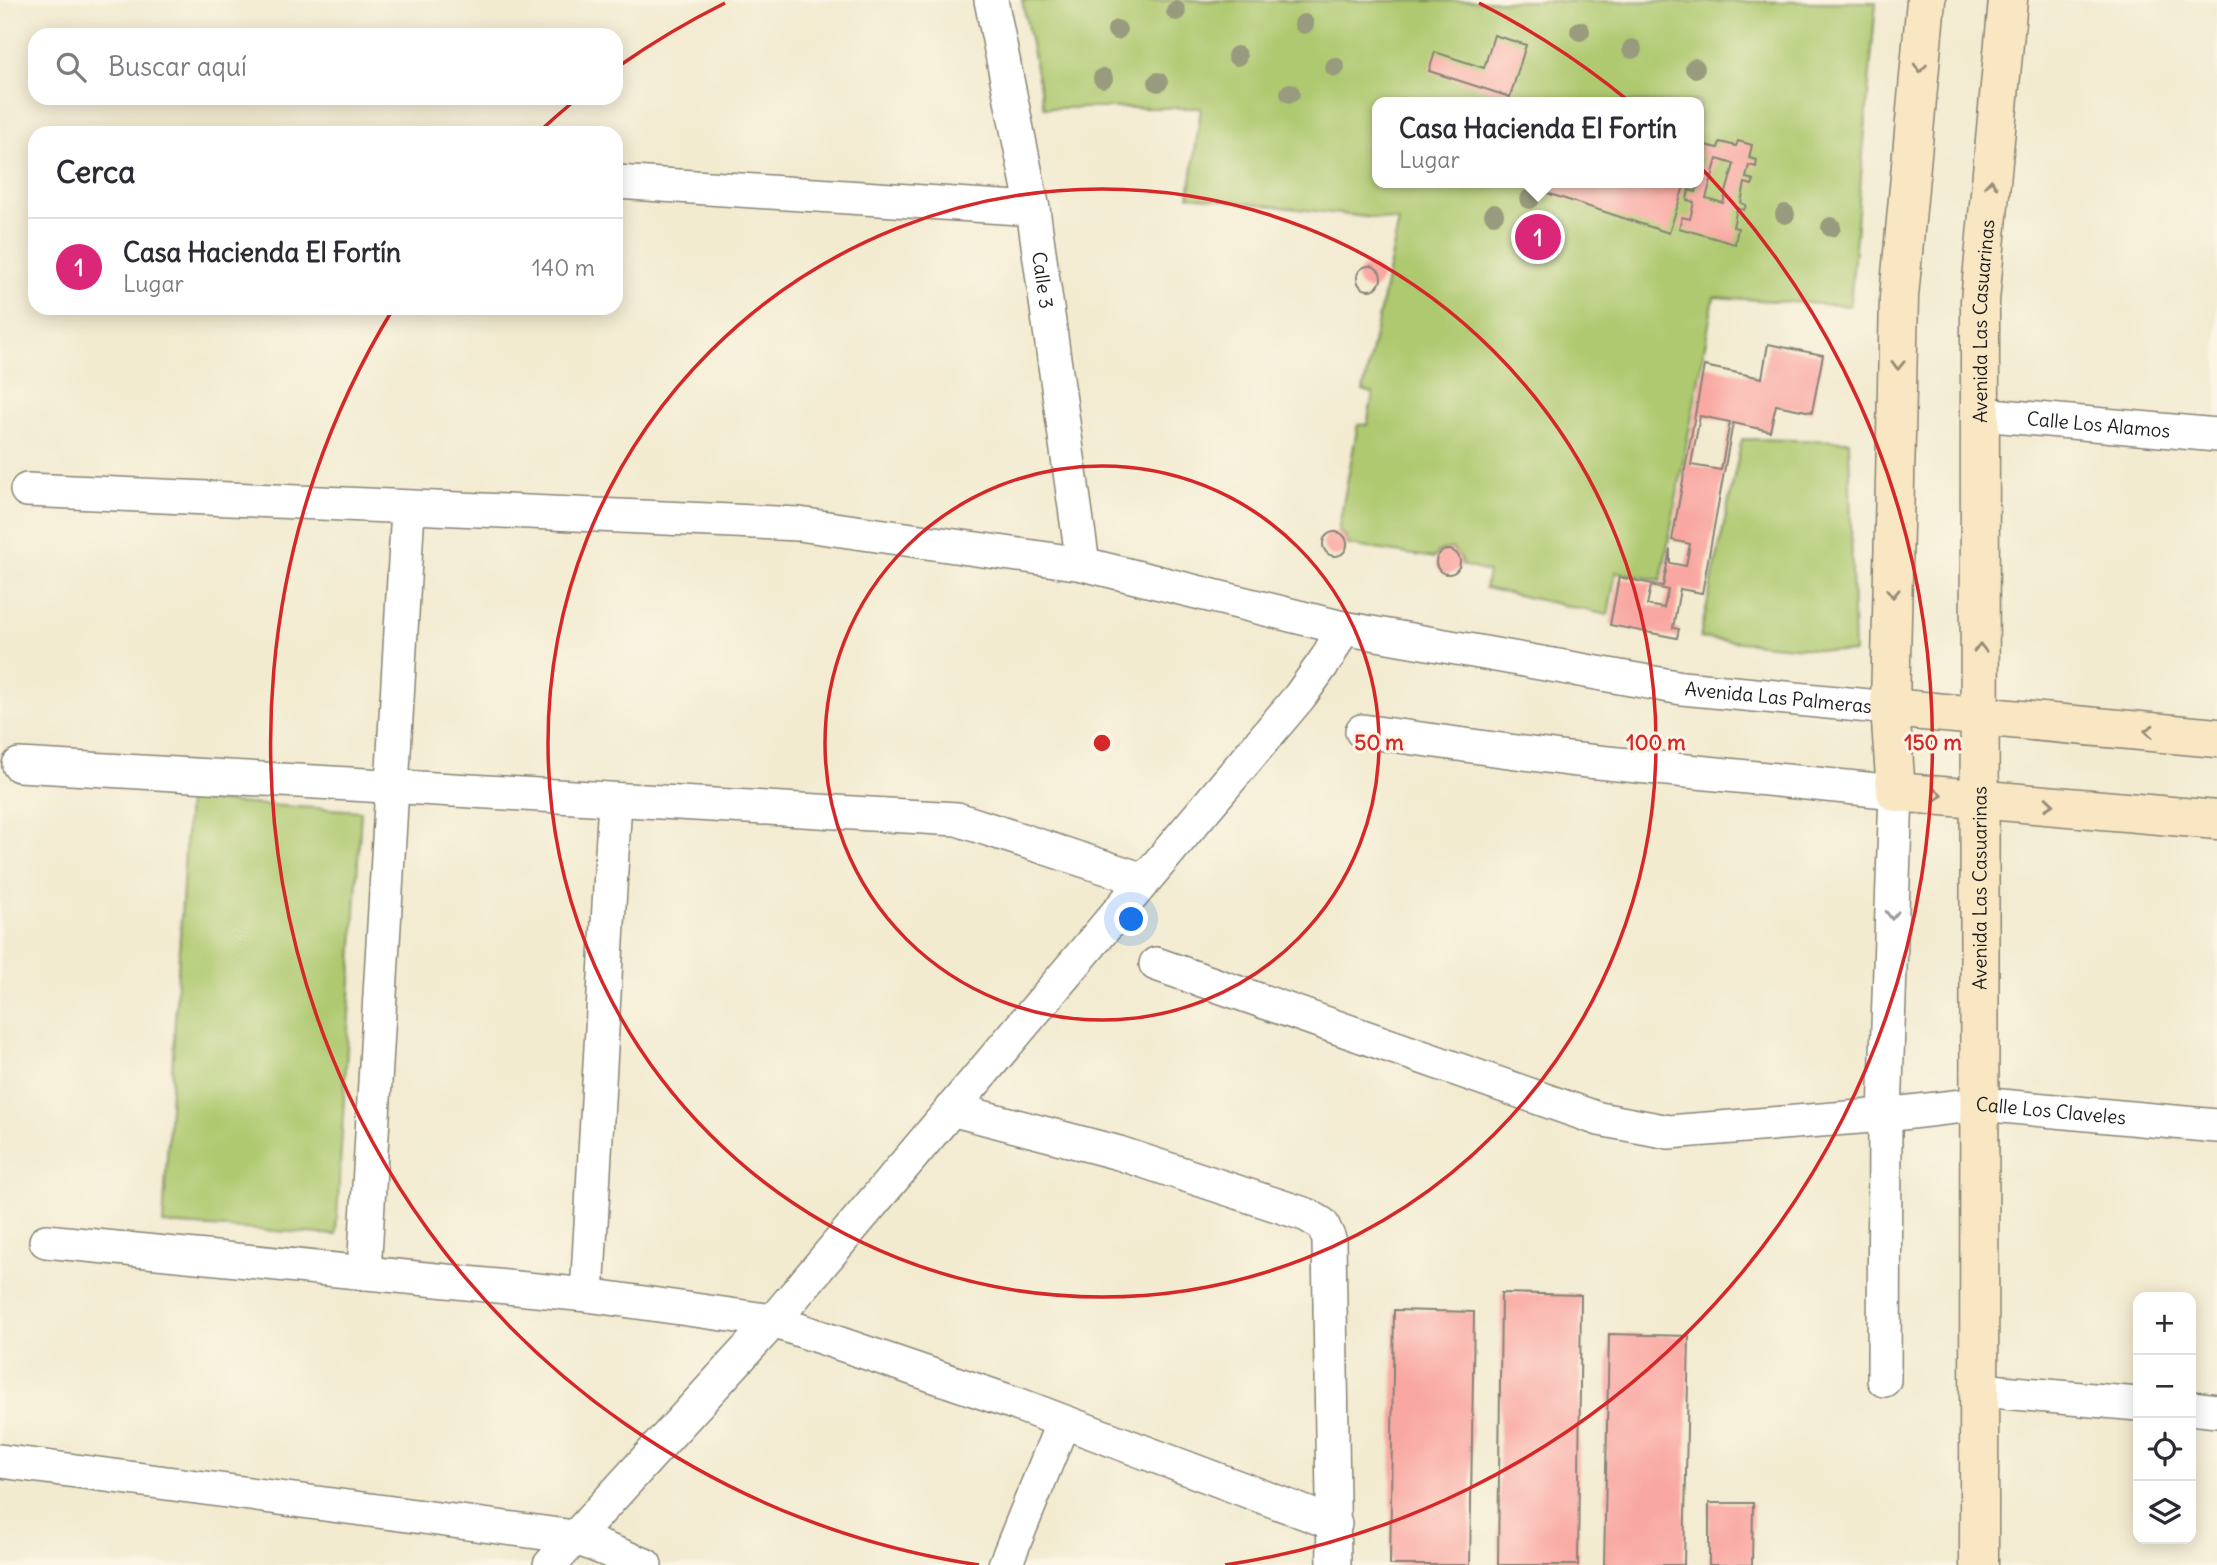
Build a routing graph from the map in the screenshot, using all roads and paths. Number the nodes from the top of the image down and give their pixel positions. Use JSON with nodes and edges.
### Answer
{"nodes":[{"id":1,"x":991,"y":0,"type":"edge"},
{"id":2,"x":1926,"y":0,"type":"edge"},
{"id":3,"x":2008,"y":0,"type":"edge"},
{"id":4,"x":623,"y":182,"type":"edge"},
{"id":5,"x":1033,"y":209,"type":"junction"},
{"id":6,"x":1980,"y":414,"type":"junction"},
{"id":7,"x":2217,"y":435,"type":"edge"},
{"id":8,"x":27,"y":490,"type":"dead end"},
{"id":9,"x":408,"y":509,"type":"junction"},
{"id":10,"x":1083,"y":564,"type":"junction"},
{"id":11,"x":1343,"y":628,"type":"junction"},
{"id":12,"x":1890,"y":708,"type":"junction"},
{"id":13,"x":1980,"y":716,"type":"junction"},
{"id":14,"x":1362,"y":732,"type":"dead end"},
{"id":15,"x":2217,"y":738,"type":"edge"},
{"id":16,"x":19,"y":765,"type":"dead end"},
{"id":17,"x":392,"y":787,"type":"junction"},
{"id":18,"x":1896,"y":792,"type":"junction"},
{"id":19,"x":1980,"y":798,"type":"junction"},
{"id":20,"x":615,"y":800,"type":"junction"},
{"id":21,"x":2217,"y":820,"type":"edge"},
{"id":22,"x":1144,"y":880,"type":"junction"},
{"id":23,"x":1156,"y":964,"type":"dead end"},
{"id":24,"x":1980,"y":1104,"type":"junction"},
{"id":25,"x":951,"y":1109,"type":"junction"},
{"id":26,"x":1885,"y":1115,"type":"junction"},
{"id":27,"x":2217,"y":1126,"type":"edge"},
{"id":28,"x":46,"y":1241,"type":"dead end"},
{"id":29,"x":364,"y":1273,"type":"junction"},
{"id":30,"x":587,"y":1295,"type":"junction"},
{"id":31,"x":773,"y":1321,"type":"junction"},
{"id":32,"x":1884,"y":1380,"type":"dead end"},
{"id":33,"x":1979,"y":1390,"type":"junction"},
{"id":34,"x":2133,"y":1404,"type":"edge"},
{"id":35,"x":2196,"y":1408,"type":"edge"},
{"id":36,"x":2217,"y":1410,"type":"edge"},
{"id":37,"x":1063,"y":1422,"type":"junction"},
{"id":38,"x":0,"y":1461,"type":"edge"},
{"id":39,"x":1335,"y":1524,"type":"junction"},
{"id":40,"x":573,"y":1537,"type":"junction"},
{"id":41,"x":550,"y":1565,"type":"edge"},
{"id":42,"x":645,"y":1565,"type":"edge"},
{"id":43,"x":1005,"y":1565,"type":"edge"},
{"id":44,"x":1334,"y":1565,"type":"edge"},
{"id":45,"x":1979,"y":1565,"type":"edge"}],
"edges":[{"from":1,"to":5,"type":"street","name":"Calle 3"},
{"from":2,"to":12,"type":"street","one_way":true},
{"from":6,"to":3,"type":"street","name":"Avenida Las Casuarinas","one_way":true},
{"from":4,"to":5,"type":"street"},
{"from":5,"to":10,"type":"street","name":"Calle 3"},
{"from":6,"to":7,"type":"street","name":"Calle Los Alamos"},
{"from":13,"to":6,"type":"street","name":"Avenida Las Casuarinas","one_way":true},
{"from":8,"to":9,"type":"street","name":"Avenida Las Palmeras"},
{"from":9,"to":10,"type":"street","name":"Avenida Las Palmeras"},
{"from":9,"to":17,"type":"street"},
{"from":10,"to":11,"type":"street","name":"Avenida Las Palmeras"},
{"from":11,"to":12,"type":"street","name":"Avenida Las Palmeras"},
{"from":11,"to":22,"type":"street"},
{"from":12,"to":13,"type":"street","name":"Avenida Las Palmeras"},
{"from":12,"to":18,"type":"street"},
{"from":15,"to":13,"type":"street","name":"Avenida Las Palmeras","one_way":true},
{"from":13,"to":19,"type":"street","name":"Avenida Las Casuarinas"},
{"from":14,"to":18,"type":"street"},
{"from":16,"to":17,"type":"street"},
{"from":17,"to":20,"type":"street"},
{"from":17,"to":29,"type":"street"},
{"from":18,"to":19,"type":"street","one_way":true},
{"from":18,"to":26,"type":"street","one_way":true},
{"from":19,"to":21,"type":"street","one_way":true},
{"from":19,"to":24,"type":"street","name":"Avenida Las Casuarinas"},
{"from":20,"to":22,"type":"street"},
{"from":20,"to":30,"type":"street"},
{"from":22,"to":25,"type":"street"},
{"from":23,"to":26,"type":"street","name":"Calle Los Claveles"},
{"from":24,"to":26,"type":"street","name":"Calle Los Claveles"},
{"from":24,"to":27,"type":"street","name":"Calle Los Claveles"},
{"from":24,"to":33,"type":"street","name":"Avenida Las Casuarinas"},
{"from":25,"to":31,"type":"street"},
{"from":25,"to":39,"type":"street"},
{"from":26,"to":32,"type":"street"},
{"from":28,"to":29,"type":"street"},
{"from":29,"to":30,"type":"street"},
{"from":30,"to":31,"type":"street"},
{"from":31,"to":37,"type":"street"},
{"from":31,"to":40,"type":"street"},
{"from":33,"to":34,"type":"street"},
{"from":33,"to":45,"type":"street","name":"Avenida Las Casuarinas"},
{"from":35,"to":36,"type":"street"},
{"from":37,"to":39,"type":"street"},
{"from":37,"to":43,"type":"street"},
{"from":38,"to":40,"type":"street"},
{"from":39,"to":44,"type":"street"},
{"from":40,"to":41,"type":"street"},
{"from":40,"to":42,"type":"street"}]}
